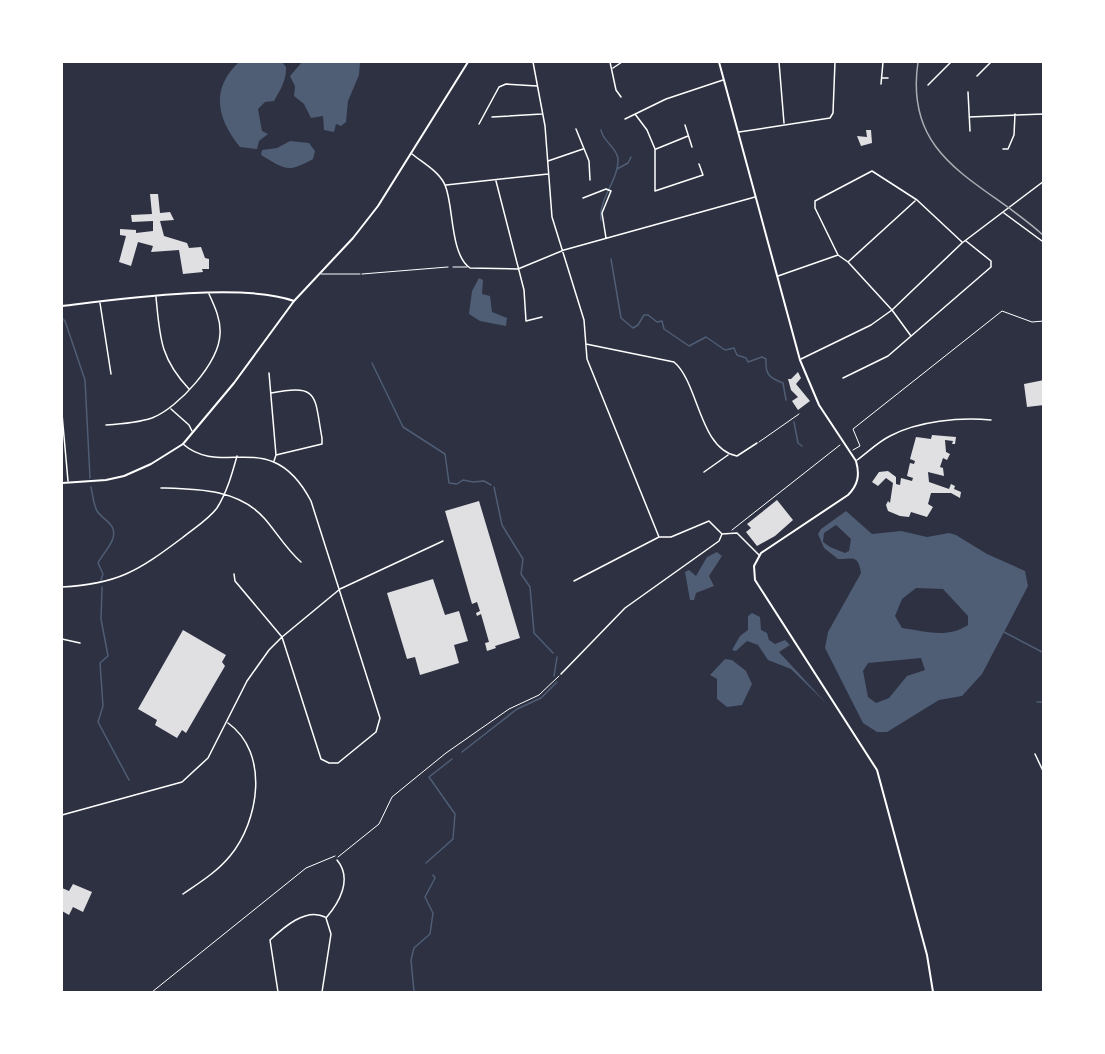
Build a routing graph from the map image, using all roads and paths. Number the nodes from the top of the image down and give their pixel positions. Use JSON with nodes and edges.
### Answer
{"nodes":[{"id":1,"x":468,"y":62,"type":"edge"},
{"id":2,"x":533,"y":62,"type":"edge"},
{"id":3,"x":610,"y":62,"type":"edge"},
{"id":4,"x":622,"y":62,"type":"edge"},
{"id":5,"x":719,"y":62,"type":"edge"},
{"id":6,"x":779,"y":62,"type":"edge"},
{"id":7,"x":835,"y":62,"type":"edge"},
{"id":8,"x":883,"y":62,"type":"edge"},
{"id":9,"x":951,"y":62,"type":"edge"},
{"id":10,"x":991,"y":62,"type":"edge"},
{"id":11,"x":612,"y":69,"type":"junction"},
{"id":12,"x":977,"y":76,"type":"dead end"},
{"id":13,"x":881,"y":78,"type":"junction"},
{"id":14,"x":888,"y":78,"type":"dead end"},
{"id":15,"x":724,"y":80,"type":"junction"},
{"id":16,"x":881,"y":84,"type":"dead end"},
{"id":17,"x":928,"y":85,"type":"dead end"},
{"id":18,"x":538,"y":86,"type":"junction"},
{"id":19,"x":968,"y":92,"type":"dead end"},
{"id":20,"x":621,"y":97,"type":"dead end"},
{"id":21,"x":543,"y":114,"type":"junction"},
{"id":22,"x":635,"y":114,"type":"junction"},
{"id":23,"x":1015,"y":114,"type":"junction"},
{"id":24,"x":1044,"y":114,"type":"edge"},
{"id":25,"x":492,"y":117,"type":"dead end"},
{"id":26,"x":969,"y":117,"type":"junction"},
{"id":27,"x":625,"y":119,"type":"dead end"},
{"id":28,"x":478,"y":124,"type":"dead end"},
{"id":29,"x":784,"y":124,"type":"junction"},
{"id":30,"x":685,"y":125,"type":"dead end"},
{"id":31,"x":576,"y":129,"type":"dead end"},
{"id":32,"x":970,"y":131,"type":"dead end"},
{"id":33,"x":738,"y":132,"type":"junction"},
{"id":34,"x":688,"y":136,"type":"junction"},
{"id":35,"x":692,"y":147,"type":"dead end"},
{"id":36,"x":584,"y":149,"type":"junction"},
{"id":37,"x":655,"y":149,"type":"junction"},
{"id":38,"x":1003,"y":149,"type":"dead end"},
{"id":39,"x":412,"y":154,"type":"junction"},
{"id":40,"x":547,"y":161,"type":"junction"},
{"id":41,"x":699,"y":164,"type":"dead end"},
{"id":42,"x":548,"y":174,"type":"junction"},
{"id":43,"x":590,"y":180,"type":"dead end"},
{"id":44,"x":496,"y":181,"type":"junction"},
{"id":45,"x":1044,"y":181,"type":"edge"},
{"id":46,"x":446,"y":185,"type":"junction"},
{"id":47,"x":756,"y":196,"type":"junction"},
{"id":48,"x":583,"y":198,"type":"dead end"},
{"id":49,"x":917,"y":200,"type":"junction"},
{"id":50,"x":1004,"y":213,"type":"junction"},
{"id":51,"x":606,"y":239,"type":"junction"},
{"id":52,"x":966,"y":240,"type":"junction"},
{"id":53,"x":1042,"y":241,"type":"dead end"},
{"id":54,"x":962,"y":243,"type":"junction"},
{"id":55,"x":564,"y":250,"type":"junction"},
{"id":56,"x":838,"y":255,"type":"junction"},
{"id":57,"x":848,"y":262,"type":"junction"},
{"id":58,"x":453,"y":267,"type":"joint"},
{"id":59,"x":467,"y":267,"type":"junction"},
{"id":60,"x":518,"y":269,"type":"junction"},
{"id":61,"x":319,"y":274,"type":"junction"},
{"id":62,"x":360,"y":274,"type":"joint"},
{"id":63,"x":778,"y":277,"type":"junction"},
{"id":64,"x":209,"y":294,"type":"junction"},
{"id":65,"x":156,"y":297,"type":"junction"},
{"id":66,"x":294,"y":301,"type":"junction"},
{"id":67,"x":99,"y":302,"type":"junction"},
{"id":68,"x":62,"y":306,"type":"edge"},
{"id":69,"x":892,"y":310,"type":"junction"},
{"id":70,"x":542,"y":317,"type":"dead end"},
{"id":71,"x":1044,"y":321,"type":"edge"},
{"id":72,"x":912,"y":337,"type":"junction"},
{"id":73,"x":585,"y":344,"type":"junction"},
{"id":74,"x":800,"y":360,"type":"junction"},
{"id":75,"x":269,"y":373,"type":"dead end"},
{"id":76,"x":111,"y":374,"type":"dead end"},
{"id":77,"x":843,"y":378,"type":"dead end"},
{"id":78,"x":189,"y":389,"type":"junction"},
{"id":79,"x":271,"y":393,"type":"junction"},
{"id":80,"x":170,"y":408,"type":"junction"},
{"id":81,"x":62,"y":414,"type":"edge"},
{"id":82,"x":799,"y":414,"type":"dead end"},
{"id":83,"x":991,"y":420,"type":"dead end"},
{"id":84,"x":106,"y":425,"type":"dead end"},
{"id":85,"x":189,"y":425,"type":"junction"},
{"id":86,"x":63,"y":426,"type":"edge"},
{"id":87,"x":198,"y":427,"type":"junction"},
{"id":88,"x":193,"y":433,"type":"junction"},
{"id":89,"x":757,"y":443,"type":"joint"},
{"id":90,"x":183,"y":444,"type":"junction"},
{"id":91,"x":841,"y":445,"type":"dead end"},
{"id":92,"x":62,"y":447,"type":"edge"},
{"id":93,"x":66,"y":447,"type":"junction"},
{"id":94,"x":850,"y":452,"type":"junction"},
{"id":95,"x":729,"y":454,"type":"junction"},
{"id":96,"x":276,"y":455,"type":"junction"},
{"id":97,"x":237,"y":456,"type":"junction"},
{"id":98,"x":856,"y":461,"type":"junction"},
{"id":99,"x":274,"y":462,"type":"junction"},
{"id":100,"x":704,"y":472,"type":"dead end"},
{"id":101,"x":68,"y":482,"type":"junction"},
{"id":102,"x":62,"y":483,"type":"edge"},
{"id":103,"x":161,"y":488,"type":"dead end"},
{"id":104,"x":225,"y":494,"type":"junction"},
{"id":105,"x":728,"y":533,"type":"junction"},
{"id":106,"x":722,"y":534,"type":"junction"},
{"id":107,"x":658,"y":537,"type":"junction"},
{"id":108,"x":443,"y":541,"type":"dead end"},
{"id":109,"x":759,"y":555,"type":"junction"},
{"id":110,"x":301,"y":562,"type":"dead end"},
{"id":111,"x":234,"y":574,"type":"dead end"},
{"id":112,"x":574,"y":581,"type":"dead end"},
{"id":113,"x":62,"y":587,"type":"edge"},
{"id":114,"x":340,"y":589,"type":"junction"},
{"id":115,"x":282,"y":637,"type":"junction"},
{"id":116,"x":62,"y":639,"type":"edge"},
{"id":117,"x":80,"y":643,"type":"dead end"},
{"id":118,"x":561,"y":674,"type":"joint"},
{"id":119,"x":227,"y":722,"type":"junction"},
{"id":120,"x":1035,"y":754,"type":"dead end"},
{"id":121,"x":1044,"y":773,"type":"edge"},
{"id":122,"x":62,"y":815,"type":"edge"},
{"id":123,"x":338,"y":860,"type":"dead end"},
{"id":124,"x":183,"y":894,"type":"dead end"},
{"id":125,"x":326,"y":918,"type":"junction"},
{"id":126,"x":152,"y":993,"type":"edge"},
{"id":127,"x":278,"y":993,"type":"edge"},
{"id":128,"x":322,"y":993,"type":"edge"},
{"id":129,"x":933,"y":993,"type":"edge"}],
"edges":[{"from":1,"to":39,"type":"street"},
{"from":2,"to":18,"type":"street"},
{"from":3,"to":11,"type":"street"},
{"from":4,"to":11,"type":"street"},
{"from":5,"to":15,"type":"street"},
{"from":6,"to":29,"type":"street"},
{"from":7,"to":29,"type":"street"},
{"from":8,"to":13,"type":"street"},
{"from":9,"to":17,"type":"street"},
{"from":10,"to":12,"type":"street"},
{"from":11,"to":20,"type":"street"},
{"from":13,"to":14,"type":"street"},
{"from":13,"to":16,"type":"street"},
{"from":15,"to":22,"type":"street"},
{"from":15,"to":33,"type":"street"},
{"from":18,"to":21,"type":"street"},
{"from":18,"to":28,"type":"street"},
{"from":19,"to":26,"type":"street"},
{"from":21,"to":25,"type":"street"},
{"from":21,"to":40,"type":"street"},
{"from":22,"to":27,"type":"street"},
{"from":22,"to":37,"type":"street"},
{"from":23,"to":24,"type":"street"},
{"from":23,"to":26,"type":"street"},
{"from":23,"to":38,"type":"street"},
{"from":26,"to":32,"type":"street"},
{"from":29,"to":33,"type":"street"},
{"from":30,"to":34,"type":"street"},
{"from":31,"to":36,"type":"street"},
{"from":33,"to":47,"type":"street"},
{"from":34,"to":35,"type":"street"},
{"from":34,"to":37,"type":"street"},
{"from":36,"to":40,"type":"street"},
{"from":36,"to":43,"type":"street"},
{"from":37,"to":41,"type":"street"},
{"from":39,"to":46,"type":"street"},
{"from":39,"to":61,"type":"street"},
{"from":40,"to":42,"type":"street"},
{"from":42,"to":44,"type":"street"},
{"from":42,"to":55,"type":"street"},
{"from":44,"to":46,"type":"street"},
{"from":44,"to":60,"type":"street"},
{"from":45,"to":50,"type":"street"},
{"from":46,"to":59,"type":"street"},
{"from":47,"to":51,"type":"street"},
{"from":47,"to":63,"type":"street"},
{"from":48,"to":51,"type":"street"},
{"from":49,"to":54,"type":"street"},
{"from":49,"to":56,"type":"street"},
{"from":49,"to":57,"type":"street"},
{"from":50,"to":52,"type":"street"},
{"from":50,"to":53,"type":"street"},
{"from":51,"to":55,"type":"street"},
{"from":52,"to":54,"type":"street"},
{"from":52,"to":72,"type":"street"},
{"from":54,"to":69,"type":"street"},
{"from":55,"to":60,"type":"street"},
{"from":55,"to":73,"type":"street"},
{"from":56,"to":57,"type":"street"},
{"from":56,"to":63,"type":"street"},
{"from":57,"to":69,"type":"street"},
{"from":58,"to":59,"type":"lane"},
{"from":58,"to":62,"type":"path"},
{"from":59,"to":60,"type":"street"},
{"from":60,"to":70,"type":"street"},
{"from":61,"to":62,"type":"lane"},
{"from":61,"to":66,"type":"street"},
{"from":63,"to":74,"type":"street"},
{"from":64,"to":65,"type":"street"},
{"from":64,"to":66,"type":"street"},
{"from":64,"to":78,"type":"street"},
{"from":65,"to":67,"type":"street"},
{"from":65,"to":78,"type":"street"},
{"from":66,"to":87,"type":"street"},
{"from":67,"to":68,"type":"street"},
{"from":67,"to":76,"type":"street"},
{"from":69,"to":72,"type":"street"},
{"from":69,"to":74,"type":"street"},
{"from":71,"to":94,"type":"path"},
{"from":72,"to":77,"type":"street"},
{"from":73,"to":95,"type":"street"},
{"from":73,"to":107,"type":"street"},
{"from":74,"to":94,"type":"street"},
{"from":75,"to":79,"type":"street"},
{"from":78,"to":80,"type":"street"},
{"from":79,"to":96,"type":"street"},
{"from":79,"to":96,"type":"street"},
{"from":80,"to":84,"type":"street"},
{"from":80,"to":85,"type":"street"},
{"from":81,"to":86,"type":"street"},
{"from":82,"to":89,"type":"lane"},
{"from":83,"to":98,"type":"street"},
{"from":85,"to":87,"type":"street"},
{"from":85,"to":88,"type":"street"},
{"from":86,"to":93,"type":"street"},
{"from":87,"to":88,"type":"street"},
{"from":88,"to":90,"type":"street"},
{"from":89,"to":95,"type":"street"},
{"from":90,"to":97,"type":"street"},
{"from":90,"to":101,"type":"street"},
{"from":91,"to":105,"type":"path"},
{"from":92,"to":93,"type":"street"},
{"from":93,"to":101,"type":"street"},
{"from":94,"to":98,"type":"street"},
{"from":95,"to":100,"type":"street"},
{"from":96,"to":99,"type":"street"},
{"from":97,"to":99,"type":"street"},
{"from":97,"to":104,"type":"street"},
{"from":98,"to":109,"type":"street"},
{"from":99,"to":114,"type":"street"},
{"from":101,"to":102,"type":"street"},
{"from":103,"to":104,"type":"street"},
{"from":104,"to":110,"type":"street"},
{"from":104,"to":113,"type":"street"},
{"from":105,"to":106,"type":"street"},
{"from":105,"to":109,"type":"street"},
{"from":106,"to":107,"type":"street"},
{"from":106,"to":118,"type":"street"},
{"from":107,"to":112,"type":"street"},
{"from":108,"to":114,"type":"street"},
{"from":109,"to":129,"type":"street"},
{"from":111,"to":115,"type":"street"},
{"from":114,"to":115,"type":"street"},
{"from":114,"to":115,"type":"street"},
{"from":115,"to":119,"type":"street"},
{"from":116,"to":117,"type":"street"},
{"from":118,"to":126,"type":"path"},
{"from":119,"to":122,"type":"street"},
{"from":119,"to":124,"type":"street"},
{"from":120,"to":121,"type":"street"},
{"from":123,"to":125,"type":"street"},
{"from":125,"to":127,"type":"street"},
{"from":125,"to":128,"type":"street"}]}
